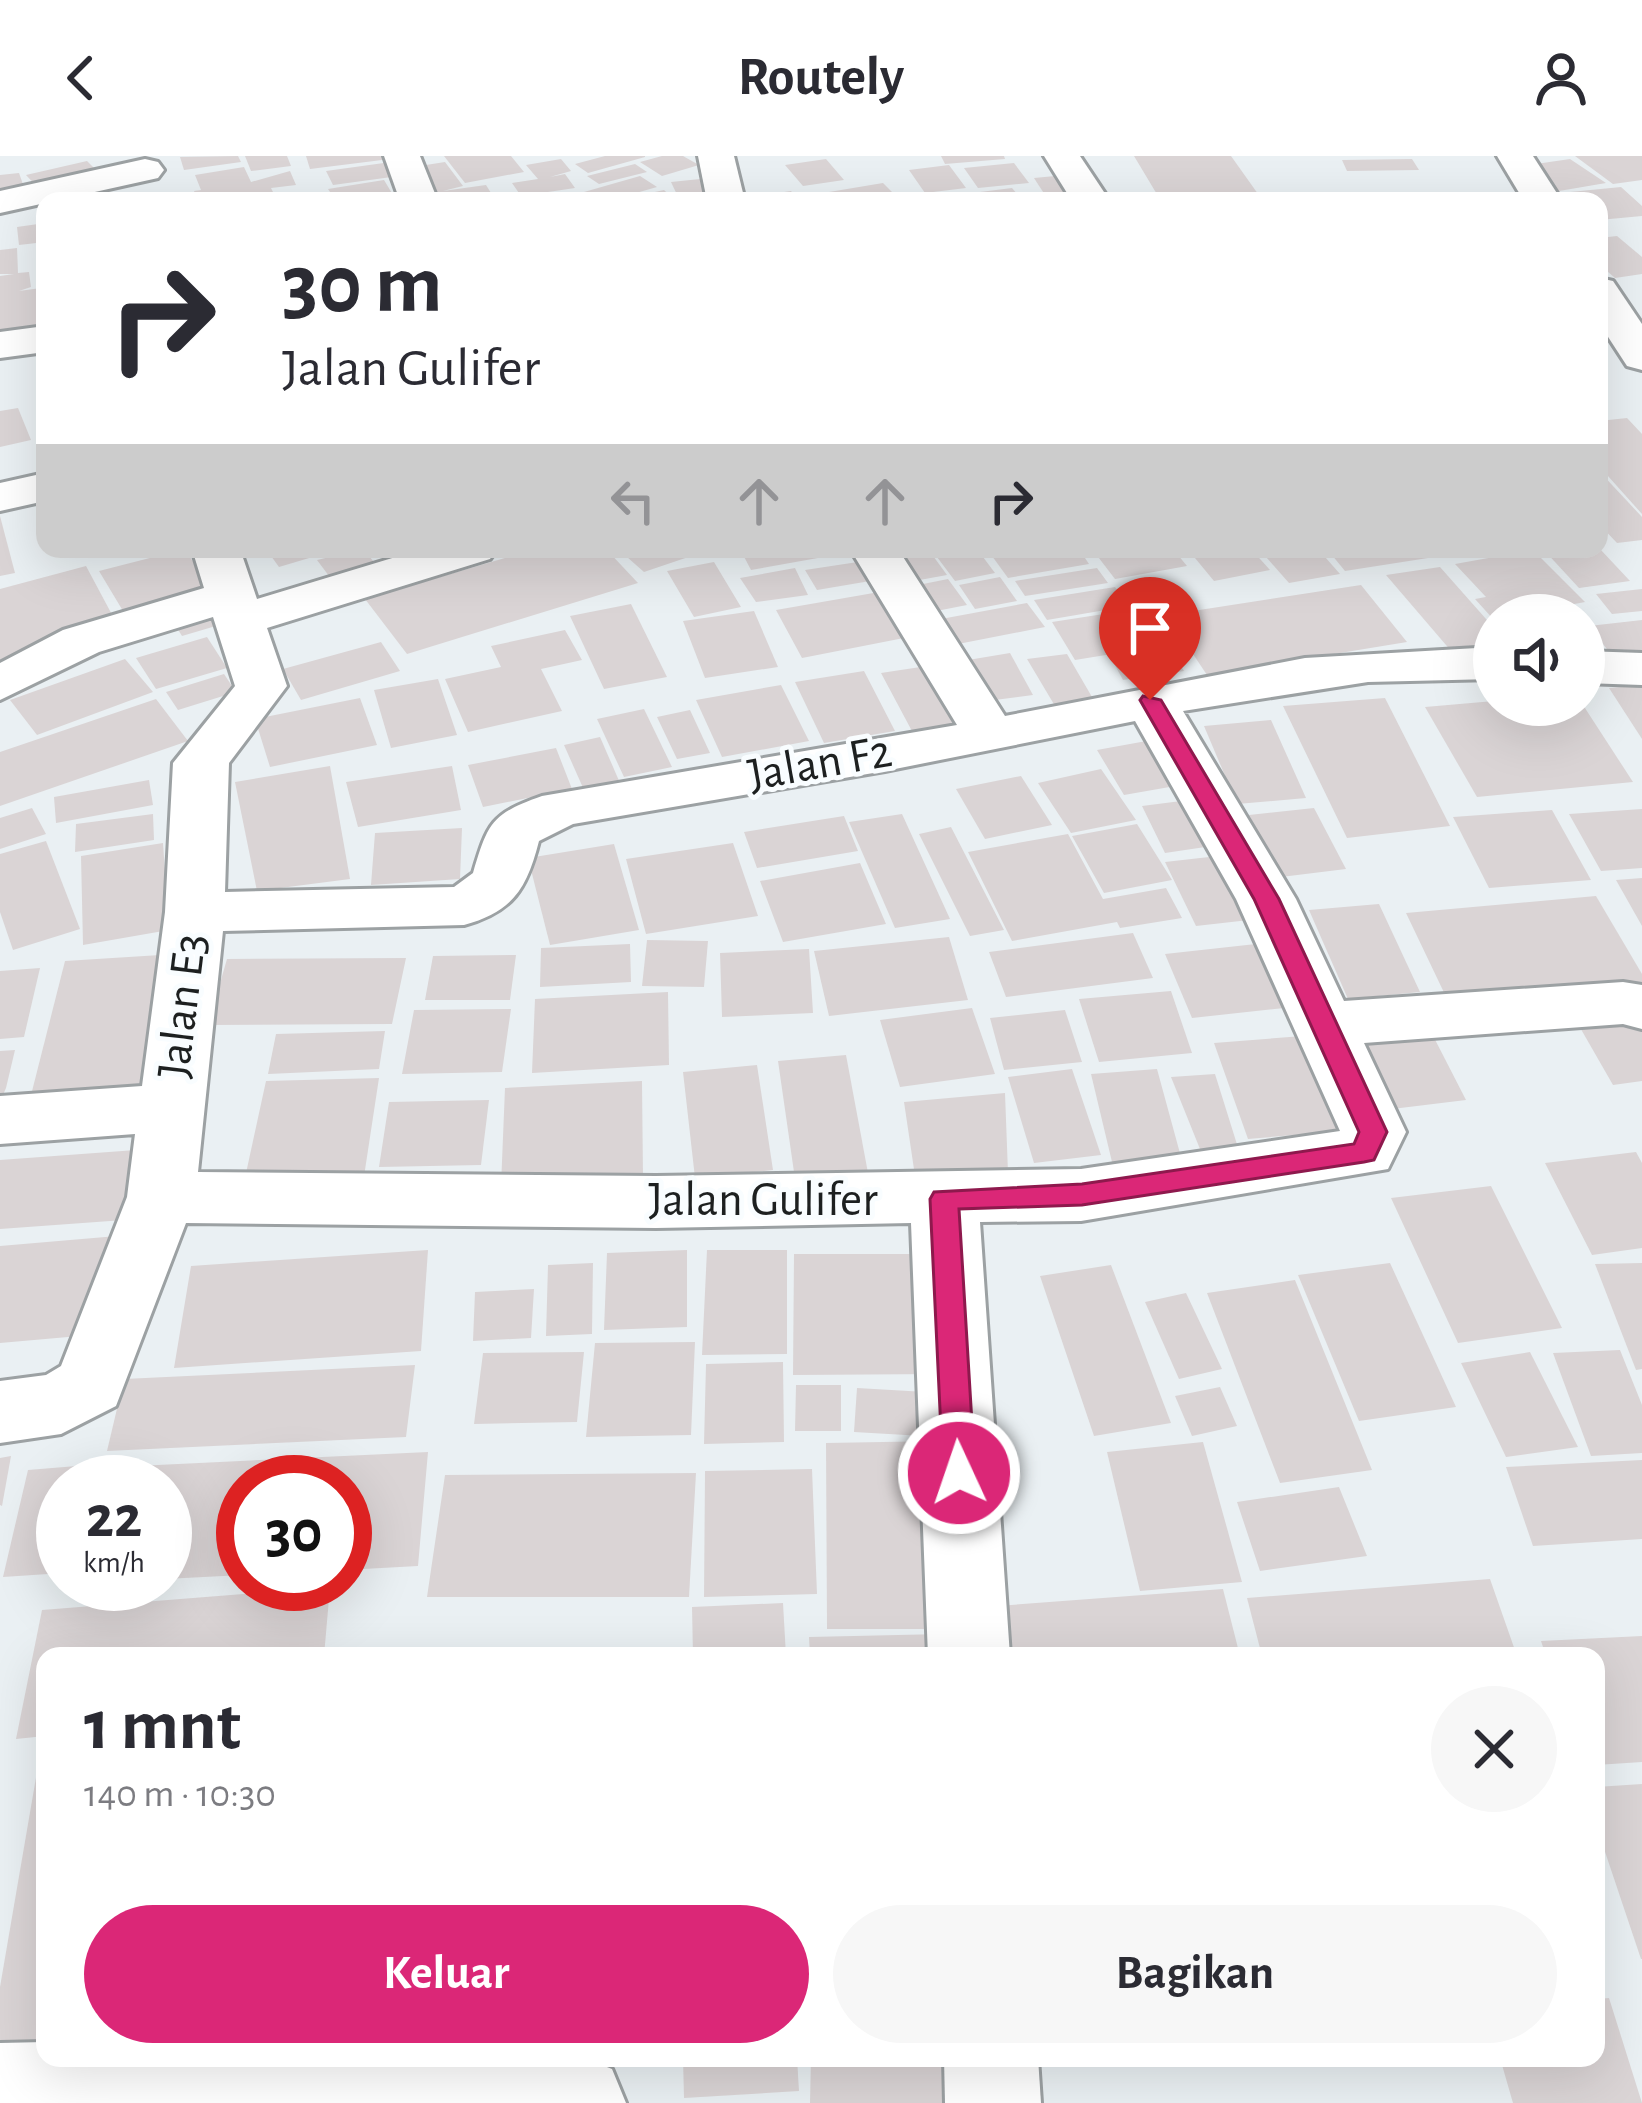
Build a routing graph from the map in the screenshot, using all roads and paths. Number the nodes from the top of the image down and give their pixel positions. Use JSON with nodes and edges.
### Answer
{"nodes":[{"id":1,"x":402,"y":156,"type":"edge"},
{"id":2,"x":716,"y":156,"type":"edge"},
{"id":3,"x":1062,"y":156,"type":"edge"},
{"id":4,"x":1516,"y":156,"type":"edge"},
{"id":5,"x":146,"y":176,"type":"edge"},
{"id":6,"x":56,"y":192,"type":"edge"},
{"id":7,"x":416,"y":192,"type":"edge"},
{"id":8,"x":724,"y":192,"type":"edge"},
{"id":9,"x":1085,"y":192,"type":"edge"},
{"id":10,"x":1538,"y":192,"type":"edge"},
{"id":11,"x":36,"y":196,"type":"edge"},
{"id":12,"x":0,"y":202,"type":"edge"},
{"id":13,"x":1608,"y":304,"type":"edge"},
{"id":14,"x":36,"y":340,"type":"edge"},
{"id":15,"x":0,"y":345,"type":"edge"},
{"id":16,"x":1642,"y":357,"type":"edge"},
{"id":17,"x":36,"y":489,"type":"edge"},
{"id":18,"x":0,"y":497,"type":"edge"},
{"id":19,"x":418,"y":558,"type":"edge"},
{"id":20,"x":880,"y":558,"type":"edge"},
{"id":21,"x":228,"y":589,"type":"edge"},
{"id":22,"x":1473,"y":662,"type":"edge"},
{"id":23,"x":1605,"y":668,"type":"edge"},
{"id":24,"x":1642,"y":669,"type":"edge"},
{"id":25,"x":0,"y":684,"type":"edge"},
{"id":26,"x":1150,"y":700,"type":"junction"},
{"id":27,"x":990,"y":735,"type":"junction"},
{"id":28,"x":194,"y":912,"type":"junction"},
{"id":29,"x":1642,"y":1007,"type":"edge"},
{"id":30,"x":1324,"y":1024,"type":"junction"},
{"id":31,"x":171,"y":1108,"type":"junction"},
{"id":32,"x":0,"y":1120,"type":"edge"},
{"id":33,"x":161,"y":1197,"type":"junction"},
{"id":34,"x":944,"y":1199,"type":"junction"},
{"id":35,"x":0,"y":1412,"type":"edge"},
{"id":36,"x":969,"y":1647,"type":"edge"},
{"id":37,"x":991,"y":2067,"type":"edge"},
{"id":38,"x":0,"y":2090,"type":"edge"},
{"id":39,"x":218,"y":2094,"type":"edge"},
{"id":40,"x":578,"y":2103,"type":"edge"},
{"id":41,"x":993,"y":2103,"type":"edge"}],
"edges":[{"from":1,"to":7,"type":"street"},
{"from":2,"to":8,"type":"street"},
{"from":3,"to":9,"type":"street"},
{"from":4,"to":10,"type":"street"},
{"from":5,"to":6,"type":"street"},
{"from":11,"to":12,"type":"street"},
{"from":13,"to":16,"type":"street"},
{"from":14,"to":15,"type":"street"},
{"from":17,"to":18,"type":"street"},
{"from":19,"to":21,"type":"street"},
{"from":20,"to":27,"type":"street"},
{"from":21,"to":25,"type":"street"},
{"from":21,"to":28,"type":"street","name":"Jalan E3"},
{"from":22,"to":26,"type":"street","name":"Jalan F2"},
{"from":23,"to":24,"type":"street"},
{"from":26,"to":27,"type":"street","name":"Jalan F2"},
{"from":26,"to":30,"type":"street","name":"Jalan Gulifer"},
{"from":27,"to":28,"type":"street","name":"Jalan F2"},
{"from":28,"to":31,"type":"street","name":"Jalan E3"},
{"from":29,"to":30,"type":"street"},
{"from":30,"to":34,"type":"street","name":"Jalan Gulifer"},
{"from":31,"to":32,"type":"street"},
{"from":31,"to":33,"type":"street","name":"Jalan E3"},
{"from":33,"to":34,"type":"street","name":"Jalan Gulifer"},
{"from":33,"to":35,"type":"street","name":"Jalan E3"},
{"from":34,"to":36,"type":"street"},
{"from":37,"to":41,"type":"street"},
{"from":38,"to":39,"type":"street"},
{"from":39,"to":40,"type":"street"}]}
